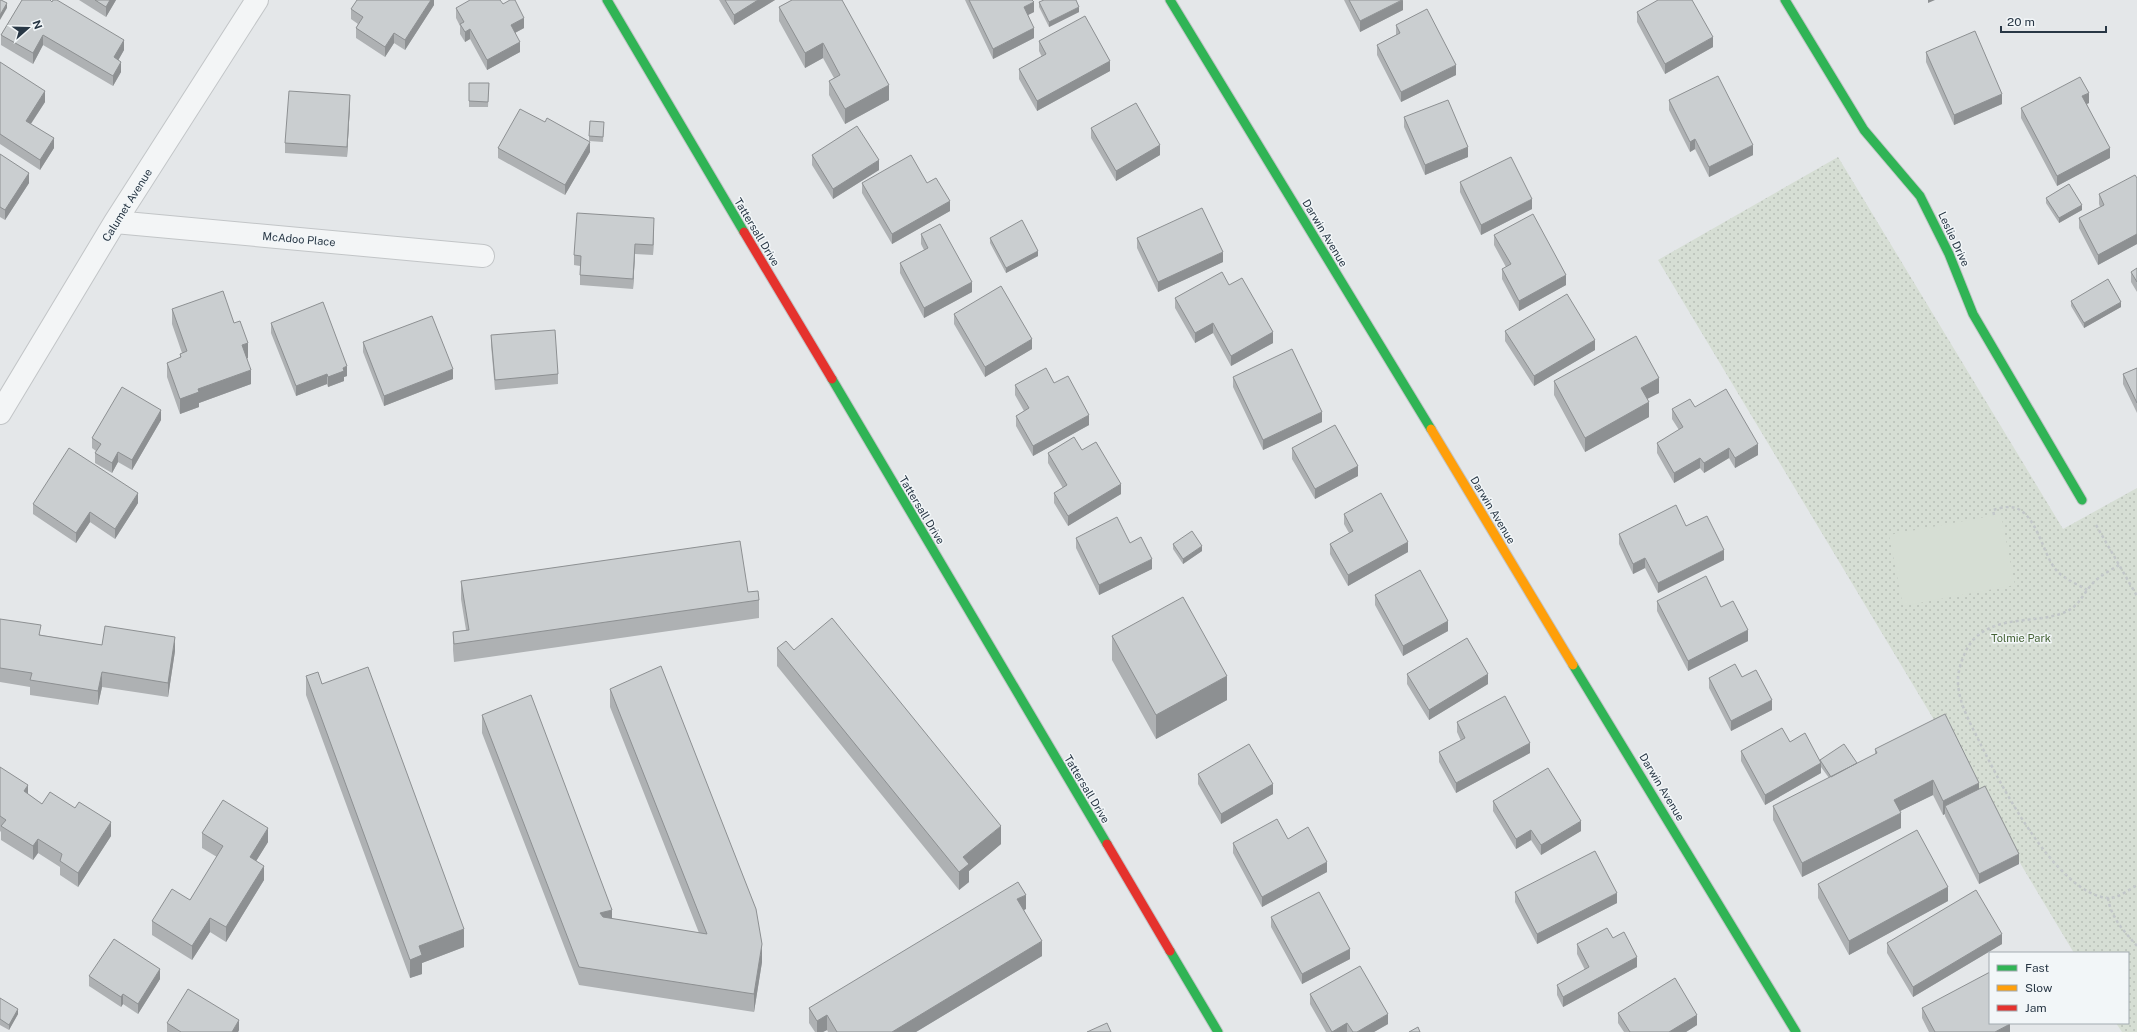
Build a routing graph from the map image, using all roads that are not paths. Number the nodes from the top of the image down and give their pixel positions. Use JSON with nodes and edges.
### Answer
{"nodes":[{"id":1,"x":257,"y":0,"type":"edge"},
{"id":2,"x":607,"y":0,"type":"edge"},
{"id":3,"x":1170,"y":0,"type":"edge"},
{"id":4,"x":1785,"y":0,"type":"edge"},
{"id":5,"x":115,"y":222,"type":"junction"},
{"id":6,"x":483,"y":256,"type":"dead end"},
{"id":7,"x":0,"y":413,"type":"edge"},
{"id":8,"x":2082,"y":500,"type":"road end"},
{"id":9,"x":1218,"y":1032,"type":"edge"},
{"id":10,"x":1796,"y":1032,"type":"edge"}],
"edges":[{"from":1,"to":5,"type":"street","name":"Calumet Avenue"},
{"from":2,"to":9,"type":"street","name":"Tattersall Drive"},
{"from":3,"to":10,"type":"street","name":"Darwin Avenue"},
{"from":4,"to":8,"type":"street","name":"Leslie Drive"},
{"from":5,"to":6,"type":"street","name":"McAdoo Place"},
{"from":5,"to":7,"type":"street","name":"Calumet Avenue"}]}
